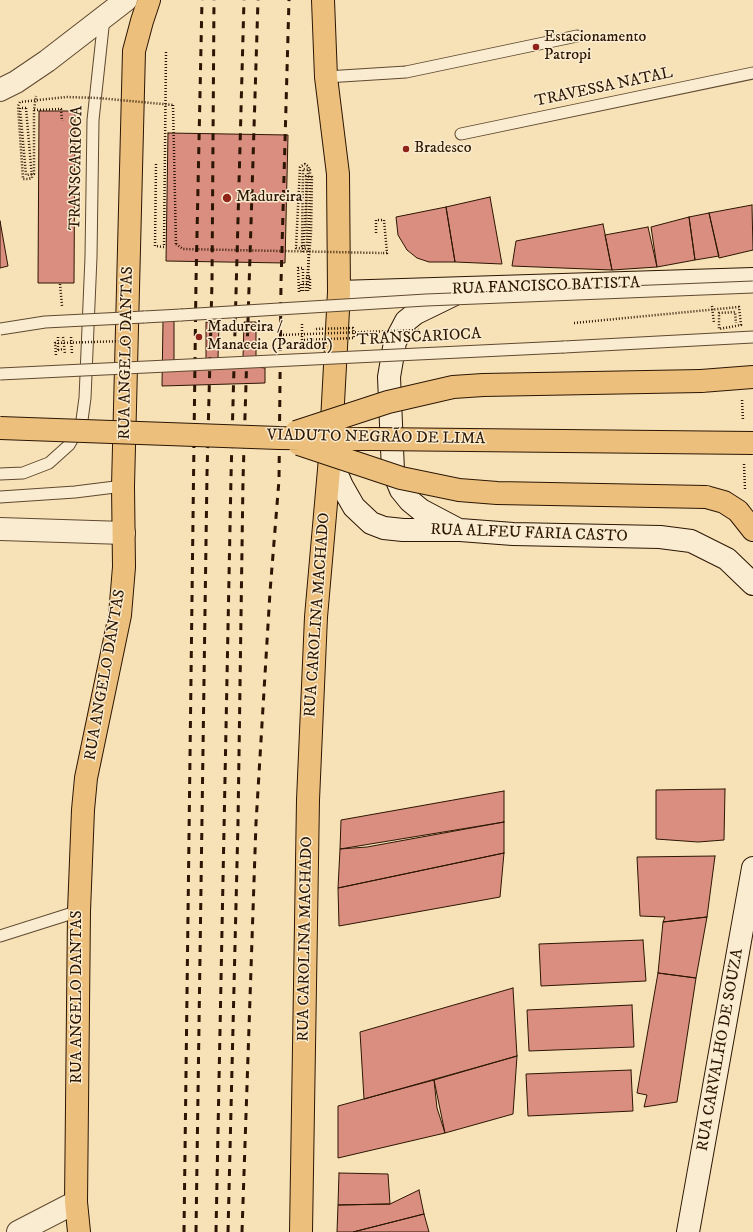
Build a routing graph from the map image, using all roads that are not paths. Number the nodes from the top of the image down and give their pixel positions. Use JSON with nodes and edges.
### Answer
{"nodes":[{"id":1,"x":126,"y":0,"type":"edge"},
{"id":2,"x":149,"y":0,"type":"edge"},
{"id":3,"x":323,"y":0,"type":"edge"},
{"id":4,"x":104,"y":18,"type":"junction"},
{"id":5,"x":577,"y":36,"type":"dead end"},
{"id":6,"x":753,"y":73,"type":"edge"},
{"id":7,"x":326,"y":77,"type":"junction"},
{"id":8,"x":0,"y":90,"type":"edge"},
{"id":9,"x":462,"y":134,"type":"dead end"},
{"id":10,"x":753,"y":280,"type":"edge"},
{"id":11,"x":753,"y":287,"type":"edge"},
{"id":12,"x":463,"y":289,"type":"junction"},
{"id":13,"x":339,"y":292,"type":"junction"},
{"id":14,"x":0,"y":329,"type":"edge"},
{"id":15,"x":753,"y":337,"type":"edge"},
{"id":16,"x":0,"y":374,"type":"edge"},
{"id":17,"x":753,"y":377,"type":"edge"},
{"id":18,"x":0,"y":428,"type":"edge"},
{"id":19,"x":279,"y":438,"type":"junction"},
{"id":20,"x":753,"y":443,"type":"edge"},
{"id":21,"x":330,"y":458,"type":"junction"},
{"id":22,"x":0,"y":474,"type":"edge"},
{"id":23,"x":123,"y":486,"type":"junction"},
{"id":24,"x":0,"y":498,"type":"edge"},
{"id":25,"x":0,"y":529,"type":"edge"},
{"id":26,"x":460,"y":530,"type":"junction"},
{"id":27,"x":753,"y":530,"type":"edge"},
{"id":28,"x":124,"y":533,"type":"junction"},
{"id":29,"x":753,"y":584,"type":"edge"},
{"id":30,"x":753,"y":868,"type":"edge"},
{"id":31,"x":79,"y":911,"type":"junction"},
{"id":32,"x":0,"y":936,"type":"edge"},
{"id":33,"x":76,"y":1202,"type":"junction"},
{"id":34,"x":18,"y":1232,"type":"edge"},
{"id":35,"x":79,"y":1232,"type":"edge"},
{"id":36,"x":301,"y":1232,"type":"edge"},
{"id":37,"x":688,"y":1232,"type":"edge"}],
"edges":[{"from":1,"to":4,"type":"main road"},
{"from":2,"to":23,"type":"main road","name":"RUA ANGELO DANTAS"},
{"from":3,"to":7,"type":"main road","name":"RUA CAROLINA MACHADO"},
{"from":4,"to":8,"type":"main road"},
{"from":4,"to":22,"type":"lane","name":"TRANSCARIOCA"},
{"from":5,"to":7,"type":"lane"},
{"from":6,"to":9,"type":"lane","name":"TRAVESSA NATAL"},
{"from":7,"to":13,"type":"main road","name":"RUA CAROLINA MACHADO"},
{"from":10,"to":12,"type":"main road","name":"RUA FANCISCO BATISTA"},
{"from":11,"to":14,"type":"lane","bridge":true},
{"from":12,"to":13,"type":"main road","name":"RUA FANCISCO BATISTA"},
{"from":12,"to":26,"type":"main road"},
{"from":13,"to":21,"type":"main road","name":"RUA CAROLINA MACHADO"},
{"from":15,"to":16,"type":"lane","name":"TRANSCARIOCA","bridge":true},
{"from":17,"to":19,"type":"main road","bridge":true},
{"from":18,"to":19,"type":"main road","name":"VIADUTO NEGRÃO DE LIMA","bridge":true},
{"from":19,"to":20,"type":"main road","name":"VIADUTO NEGRÃO DE LIMA","bridge":true},
{"from":19,"to":27,"type":"main road","bridge":true},
{"from":21,"to":26,"type":"main road","name":"RUA ALFEU FARIA CASTO"},
{"from":21,"to":36,"type":"main road","name":"RUA CAROLINA MACHADO"},
{"from":23,"to":24,"type":"lane"},
{"from":23,"to":28,"type":"main road","name":"RUA ANGELO DANTAS"},
{"from":25,"to":28,"type":"main road"},
{"from":26,"to":29,"type":"main road","name":"RUA ALFEU FARIA CASTO"},
{"from":28,"to":31,"type":"main road","name":"RUA ANGELO DANTAS"},
{"from":30,"to":37,"type":"main road","name":"RUA CARVALHO DE SOUZA"},
{"from":31,"to":32,"type":"lane"},
{"from":31,"to":33,"type":"main road","name":"RUA ANGELO DANTAS"},
{"from":33,"to":34,"type":"main road"},
{"from":33,"to":35,"type":"main road","name":"RUA ANGELO DANTAS"}]}
